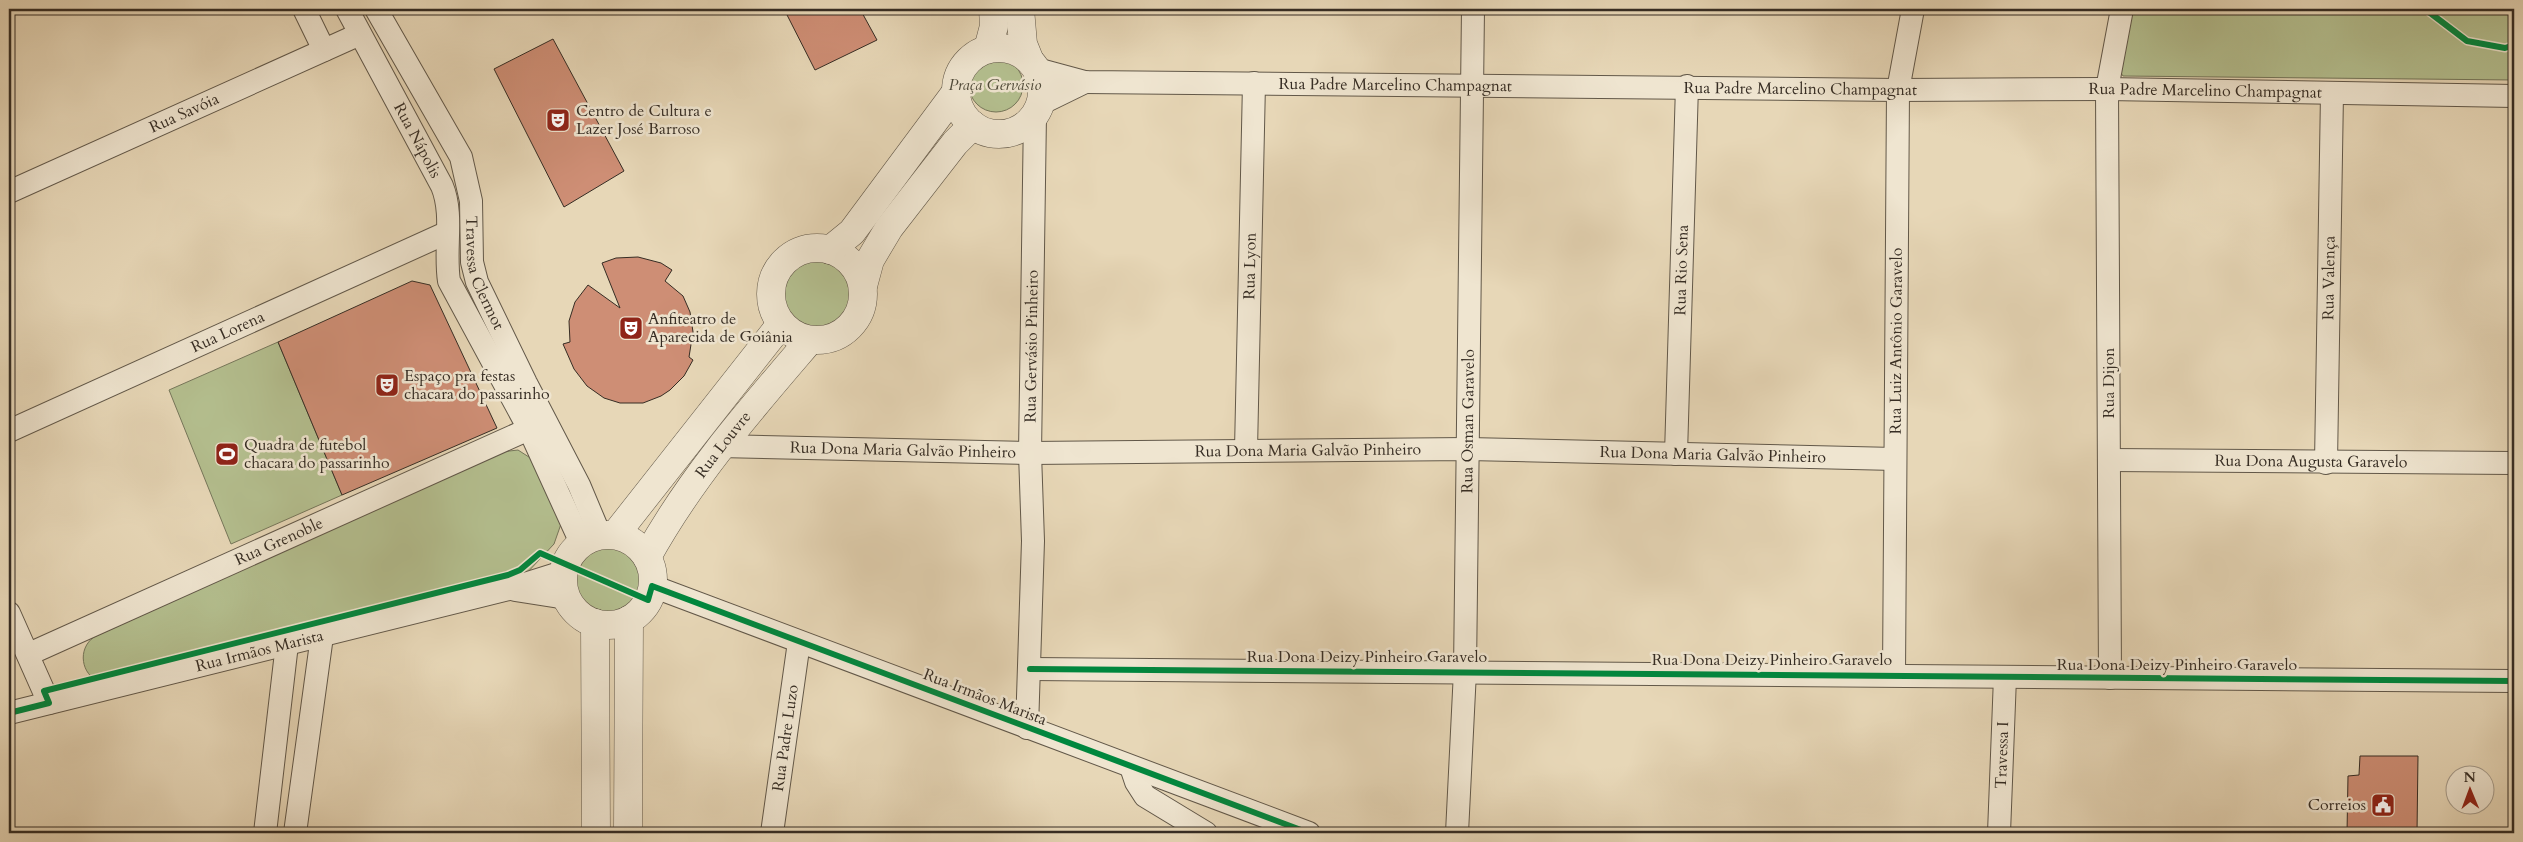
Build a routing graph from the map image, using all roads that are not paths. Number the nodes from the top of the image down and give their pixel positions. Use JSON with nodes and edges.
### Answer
{"nodes":[{"id":1,"x":304,"y":9,"type":"edge"},
{"id":2,"x":347,"y":9,"type":"edge"},
{"id":3,"x":376,"y":9,"type":"edge"},
{"id":4,"x":993,"y":9,"type":"edge"},
{"id":5,"x":1020,"y":9,"type":"edge"},
{"id":6,"x":1473,"y":9,"type":"edge"},
{"id":7,"x":1912,"y":9,"type":"edge"},
{"id":8,"x":2122,"y":9,"type":"edge"},
{"id":9,"x":360,"y":34,"type":"junction"},
{"id":10,"x":988,"y":49,"type":"junction"},
{"id":11,"x":324,"y":50,"type":"junction"},
{"id":12,"x":1033,"y":64,"type":"junction"},
{"id":13,"x":1085,"y":82,"type":"junction"},
{"id":14,"x":1254,"y":83,"type":"junction"},
{"id":15,"x":1473,"y":85,"type":"junction"},
{"id":16,"x":1686,"y":86,"type":"junction"},
{"id":17,"x":2107,"y":89,"type":"junction"},
{"id":18,"x":1898,"y":90,"type":"junction"},
{"id":19,"x":956,"y":92,"type":"junction"},
{"id":20,"x":2332,"y":93,"type":"junction"},
{"id":21,"x":2514,"y":96,"type":"edge"},
{"id":22,"x":1037,"y":109,"type":"junction"},
{"id":23,"x":973,"y":125,"type":"junction"},
{"id":24,"x":9,"y":192,"type":"edge"},
{"id":25,"x":446,"y":233,"type":"junction"},
{"id":26,"x":830,"y":250,"type":"junction"},
{"id":27,"x":449,"y":281,"type":"joint"},
{"id":28,"x":863,"y":286,"type":"junction"},
{"id":29,"x":781,"y":324,"type":"junction"},
{"id":30,"x":810,"y":340,"type":"junction"},
{"id":31,"x":529,"y":428,"type":"junction"},
{"id":32,"x":9,"y":431,"type":"edge"},
{"id":33,"x":719,"y":446,"type":"junction"},
{"id":34,"x":1468,"y":449,"type":"junction"},
{"id":35,"x":1246,"y":450,"type":"junction"},
{"id":36,"x":1030,"y":453,"type":"junction"},
{"id":37,"x":1676,"y":454,"type":"junction"},
{"id":38,"x":1895,"y":459,"type":"junction"},
{"id":39,"x":2109,"y":460,"type":"junction"},
{"id":40,"x":2326,"y":463,"type":"junction"},
{"id":41,"x":2514,"y":463,"type":"edge"},
{"id":42,"x":599,"y":538,"type":"junction"},
{"id":43,"x":647,"y":557,"type":"junction"},
{"id":44,"x":565,"y":585,"type":"junction"},
{"id":45,"x":652,"y":586,"type":"junction"},
{"id":46,"x":9,"y":613,"type":"edge"},
{"id":47,"x":629,"y":620,"type":"junction"},
{"id":48,"x":595,"y":623,"type":"junction"},
{"id":49,"x":322,"y":636,"type":"junction"},
{"id":50,"x":799,"y":642,"type":"junction"},
{"id":51,"x":287,"y":644,"type":"junction"},
{"id":52,"x":29,"y":654,"type":"junction"},
{"id":53,"x":1030,"y":669,"type":"junction"},
{"id":54,"x":1465,"y":671,"type":"junction"},
{"id":55,"x":1894,"y":675,"type":"junction"},
{"id":56,"x":2005,"y":678,"type":"junction"},
{"id":57,"x":2110,"y":678,"type":"junction"},
{"id":58,"x":2514,"y":681,"type":"edge"},
{"id":59,"x":48,"y":703,"type":"junction"},
{"id":60,"x":9,"y":713,"type":"edge"},
{"id":61,"x":1027,"y":728,"type":"junction"},
{"id":62,"x":1131,"y":767,"type":"junction"},
{"id":63,"x":265,"y":833,"type":"edge"},
{"id":64,"x":295,"y":833,"type":"edge"},
{"id":65,"x":596,"y":833,"type":"edge"},
{"id":66,"x":628,"y":833,"type":"edge"},
{"id":67,"x":772,"y":833,"type":"edge"},
{"id":68,"x":1206,"y":833,"type":"edge"},
{"id":69,"x":1309,"y":833,"type":"edge"},
{"id":70,"x":1457,"y":833,"type":"edge"},
{"id":71,"x":1999,"y":833,"type":"edge"}],
"edges":[{"from":1,"to":11,"type":"street"},
{"from":2,"to":9,"type":"street","name":"Rua Nápolis"},
{"from":3,"to":42,"type":"street","name":"Travessa Clermot"},
{"from":4,"to":10,"type":"street"},
{"from":5,"to":12,"type":"street"},
{"from":6,"to":15,"type":"street","name":"Rua Osman Garavelo"},
{"from":7,"to":18,"type":"street","name":"Rua Luiz Antônio Garavelo"},
{"from":8,"to":17,"type":"street","name":"Rua Dijon"},
{"from":9,"to":11,"type":"street","name":"Rua Savóia"},
{"from":9,"to":25,"type":"street","name":"Rua Nápolis"},
{"from":10,"to":12,"type":"street"},
{"from":10,"to":19,"type":"street"},
{"from":11,"to":24,"type":"street","name":"Rua Savóia"},
{"from":12,"to":13,"type":"street","name":"Rua Padre Marcelino Champagnat"},
{"from":12,"to":22,"type":"street"},
{"from":13,"to":14,"type":"street","name":"Rua Padre Marcelino Champagnat"},
{"from":13,"to":22,"type":"street","name":"Rua Padre Marcelino Champagnat"},
{"from":14,"to":15,"type":"street","name":"Rua Padre Marcelino Champagnat"},
{"from":14,"to":35,"type":"street","name":"Rua Lyon"},
{"from":15,"to":16,"type":"street","name":"Rua Padre Marcelino Champagnat"},
{"from":15,"to":34,"type":"street","name":"Rua Osman Garavelo"},
{"from":16,"to":18,"type":"street","name":"Rua Padre Marcelino Champagnat"},
{"from":16,"to":37,"type":"street","name":"Rua Rio Sena"},
{"from":17,"to":18,"type":"street","name":"Rua Padre Marcelino Champagnat"},
{"from":17,"to":20,"type":"street","name":"Rua Padre Marcelino Champagnat"},
{"from":17,"to":39,"type":"street","name":"Rua Dijon"},
{"from":18,"to":38,"type":"street","name":"Rua Luiz Antônio Garavelo"},
{"from":19,"to":23,"type":"street"},
{"from":19,"to":26,"type":"street"},
{"from":20,"to":21,"type":"street","name":"Rua Padre Marcelino Champagnat"},
{"from":20,"to":40,"type":"street","name":"Rua Valença"},
{"from":22,"to":23,"type":"street"},
{"from":22,"to":36,"type":"street","name":"Rua Gervásio Pinheiro"},
{"from":23,"to":28,"type":"street"},
{"from":25,"to":27,"type":"street","name":"Rua Nápolis"},
{"from":25,"to":32,"type":"street","name":"Rua Lorena"},
{"from":26,"to":28,"type":"street"},
{"from":26,"to":29,"type":"street"},
{"from":27,"to":31,"type":"street","name":"Travessa Clermot"},
{"from":28,"to":30,"type":"street"},
{"from":29,"to":30,"type":"street"},
{"from":29,"to":42,"type":"street","name":"Rua Louvre"},
{"from":30,"to":33,"type":"street","name":"Rua Louvre"},
{"from":31,"to":42,"type":"street","name":"Travessa Clermot"},
{"from":31,"to":52,"type":"street","name":"Rua Grenoble"},
{"from":33,"to":36,"type":"street","name":"Rua Dona Maria Galvão Pinheiro"},
{"from":33,"to":43,"type":"street","name":"Rua Louvre"},
{"from":34,"to":35,"type":"street","name":"Rua Dona Maria Galvão Pinheiro"},
{"from":34,"to":37,"type":"street","name":"Rua Dona Maria Galvão Pinheiro"},
{"from":34,"to":54,"type":"street","name":"Rua Osman Garavelo"},
{"from":35,"to":36,"type":"street","name":"Rua Dona Maria Galvão Pinheiro"},
{"from":36,"to":53,"type":"street","name":"Rua Gervásio Pinheiro"},
{"from":37,"to":38,"type":"street","name":"Rua Dona Maria Galvão Pinheiro"},
{"from":38,"to":55,"type":"street","name":"Rua Luiz Antônio Garavelo"},
{"from":39,"to":40,"type":"street","name":"Rua Dona Augusta Garavelo"},
{"from":39,"to":57,"type":"street","name":"Rua Dijon"},
{"from":40,"to":41,"type":"street","name":"Rua Dona Augusta Garavelo"},
{"from":42,"to":43,"type":"street"},
{"from":42,"to":44,"type":"street"},
{"from":43,"to":45,"type":"street"},
{"from":44,"to":48,"type":"street"},
{"from":44,"to":49,"type":"street","name":"Rua Irmãos Marista"},
{"from":45,"to":47,"type":"street"},
{"from":45,"to":50,"type":"street","name":"Rua Irmãos Marista"},
{"from":46,"to":52,"type":"street"},
{"from":47,"to":48,"type":"street"},
{"from":47,"to":66,"type":"street"},
{"from":48,"to":65,"type":"street"},
{"from":49,"to":51,"type":"street","name":"Rua Irmãos Marista"},
{"from":49,"to":64,"type":"street"},
{"from":50,"to":61,"type":"street","name":"Rua Irmãos Marista"},
{"from":50,"to":67,"type":"street","name":"Rua Padre Luzo"},
{"from":51,"to":59,"type":"street","name":"Rua Irmãos Marista"},
{"from":51,"to":63,"type":"street"},
{"from":52,"to":59,"type":"street"},
{"from":53,"to":54,"type":"street","name":"Rua Dona Deizy Pinheiro Garavelo"},
{"from":53,"to":61,"type":"street","name":"Rua Gervásio Pinheiro"},
{"from":54,"to":55,"type":"street","name":"Rua Dona Deizy Pinheiro Garavelo"},
{"from":54,"to":70,"type":"street","name":"Rua Osman Garavelo"},
{"from":55,"to":56,"type":"street","name":"Rua Dona Deizy Pinheiro Garavelo"},
{"from":56,"to":57,"type":"street","name":"Rua Dona Deizy Pinheiro Garavelo"},
{"from":56,"to":71,"type":"street","name":"Travessa I"},
{"from":57,"to":58,"type":"street","name":"Rua Dona Deizy Pinheiro Garavelo"},
{"from":59,"to":60,"type":"street","name":"Rua Irmãos Marista"},
{"from":61,"to":62,"type":"street","name":"Rua Irmãos Marista"},
{"from":62,"to":68,"type":"street"},
{"from":62,"to":69,"type":"street","name":"Rua Irmãos Marista"}]}
